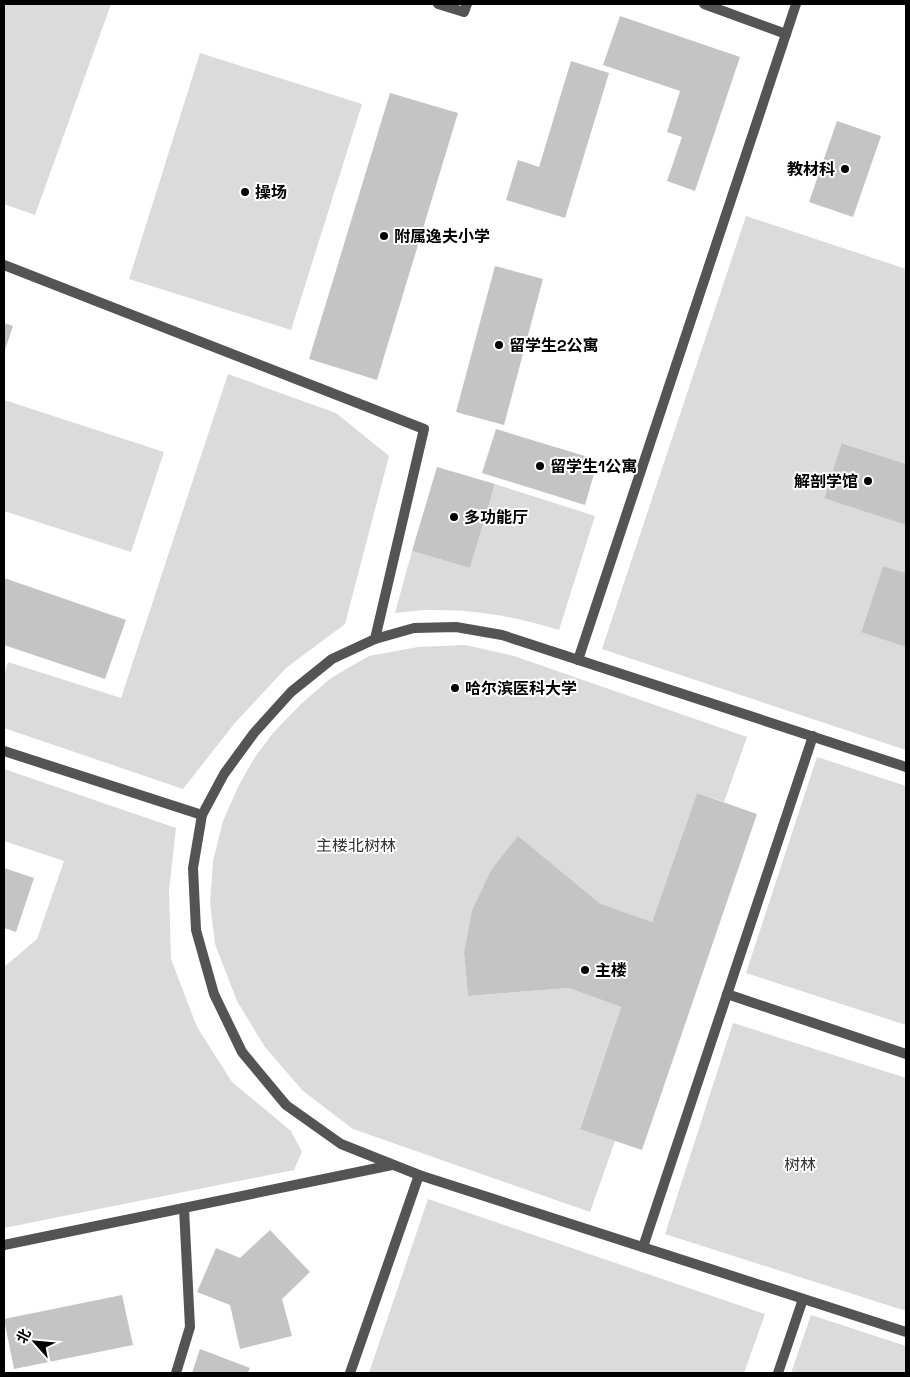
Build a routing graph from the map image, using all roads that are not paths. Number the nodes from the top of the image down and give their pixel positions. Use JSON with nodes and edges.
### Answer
{"nodes":[{"id":1,"x":438,"y":4,"type":"edge"},
{"id":2,"x":467,"y":4,"type":"edge"},
{"id":3,"x":704,"y":4,"type":"edge"},
{"id":4,"x":796,"y":4,"type":"edge"},
{"id":5,"x":786,"y":34,"type":"junction"},
{"id":6,"x":4,"y":265,"type":"edge"},
{"id":7,"x":375,"y":639,"type":"junction"},
{"id":8,"x":578,"y":660,"type":"junction"},
{"id":9,"x":812,"y":736,"type":"junction"},
{"id":10,"x":4,"y":751,"type":"edge"},
{"id":11,"x":906,"y":767,"type":"edge"},
{"id":12,"x":202,"y":815,"type":"junction"},
{"id":13,"x":726,"y":994,"type":"junction"},
{"id":14,"x":906,"y":1054,"type":"edge"},
{"id":15,"x":393,"y":1165,"type":"junction"},
{"id":16,"x":419,"y":1175,"type":"junction"},
{"id":17,"x":184,"y":1208,"type":"junction"},
{"id":18,"x":4,"y":1245,"type":"edge"},
{"id":19,"x":643,"y":1247,"type":"junction"},
{"id":20,"x":803,"y":1299,"type":"junction"},
{"id":21,"x":906,"y":1332,"type":"edge"},
{"id":22,"x":176,"y":1373,"type":"edge"},
{"id":23,"x":350,"y":1373,"type":"edge"},
{"id":24,"x":778,"y":1373,"type":"edge"}],
"edges":[{"from":1,"to":2,"type":"street"},
{"from":3,"to":5,"type":"street"},
{"from":4,"to":5,"type":"street"},
{"from":5,"to":8,"type":"street"},
{"from":6,"to":7,"type":"street"},
{"from":7,"to":8,"type":"street"},
{"from":7,"to":12,"type":"street"},
{"from":8,"to":9,"type":"street"},
{"from":9,"to":11,"type":"street"},
{"from":9,"to":13,"type":"street"},
{"from":10,"to":12,"type":"street"},
{"from":12,"to":15,"type":"street"},
{"from":13,"to":14,"type":"street"},
{"from":13,"to":19,"type":"street"},
{"from":15,"to":16,"type":"street"},
{"from":15,"to":17,"type":"street"},
{"from":16,"to":19,"type":"street"},
{"from":16,"to":23,"type":"street"},
{"from":17,"to":18,"type":"street"},
{"from":17,"to":22,"type":"street"},
{"from":19,"to":20,"type":"street"},
{"from":20,"to":21,"type":"street"},
{"from":20,"to":24,"type":"street"}]}
